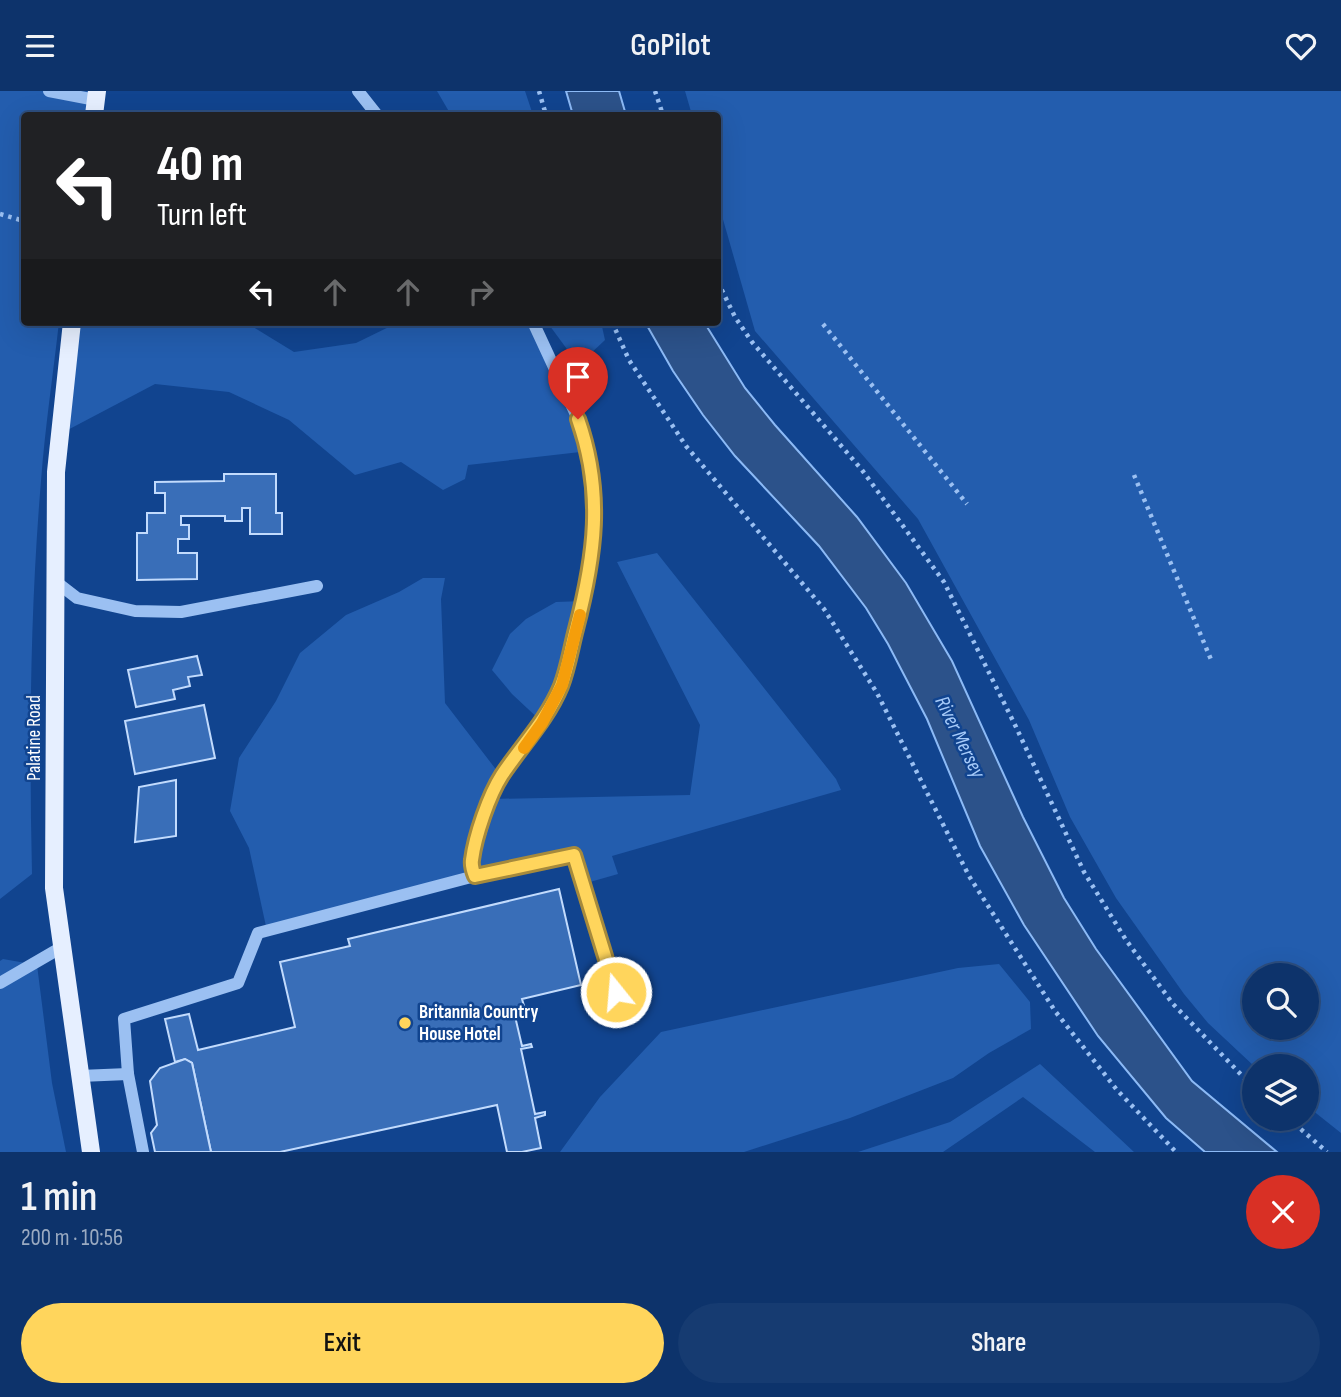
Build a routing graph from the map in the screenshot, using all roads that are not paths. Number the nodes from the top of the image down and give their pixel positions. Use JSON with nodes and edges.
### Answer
{"nodes":[{"id":1,"x":49,"y":91,"type":"edge"},
{"id":2,"x":358,"y":91,"type":"edge"},
{"id":3,"x":95,"y":102,"type":"edge"},
{"id":4,"x":375,"y":112,"type":"edge"},
{"id":5,"x":72,"y":326,"type":"edge"},
{"id":6,"x":535,"y":326,"type":"edge"},
{"id":7,"x":55,"y":581,"type":"junction"},
{"id":8,"x":317,"y":586,"type":"dead end"},
{"id":9,"x":475,"y":876,"type":"junction"},
{"id":10,"x":62,"y":947,"type":"junction"},
{"id":11,"x":0,"y":983,"type":"edge"},
{"id":12,"x":622,"y":1013,"type":"dead end"},
{"id":13,"x":128,"y":1074,"type":"junction"},
{"id":14,"x":80,"y":1076,"type":"junction"},
{"id":15,"x":91,"y":1152,"type":"edge"},
{"id":16,"x":144,"y":1152,"type":"edge"}],
"edges":[{"from":1,"to":3,"type":"street"},
{"from":2,"to":4,"type":"street"},
{"from":5,"to":7,"type":"main road","name":"Palatine Road"},
{"from":6,"to":9,"type":"street"},
{"from":7,"to":8,"type":"street"},
{"from":7,"to":10,"type":"main road","name":"Palatine Road"},
{"from":9,"to":12,"type":"street"},
{"from":9,"to":13,"type":"street"},
{"from":10,"to":11,"type":"street"},
{"from":10,"to":14,"type":"main road","name":"Palatine Road"},
{"from":13,"to":14,"type":"street"},
{"from":13,"to":16,"type":"street"},
{"from":14,"to":15,"type":"main road","name":"Palatine Road"}]}
